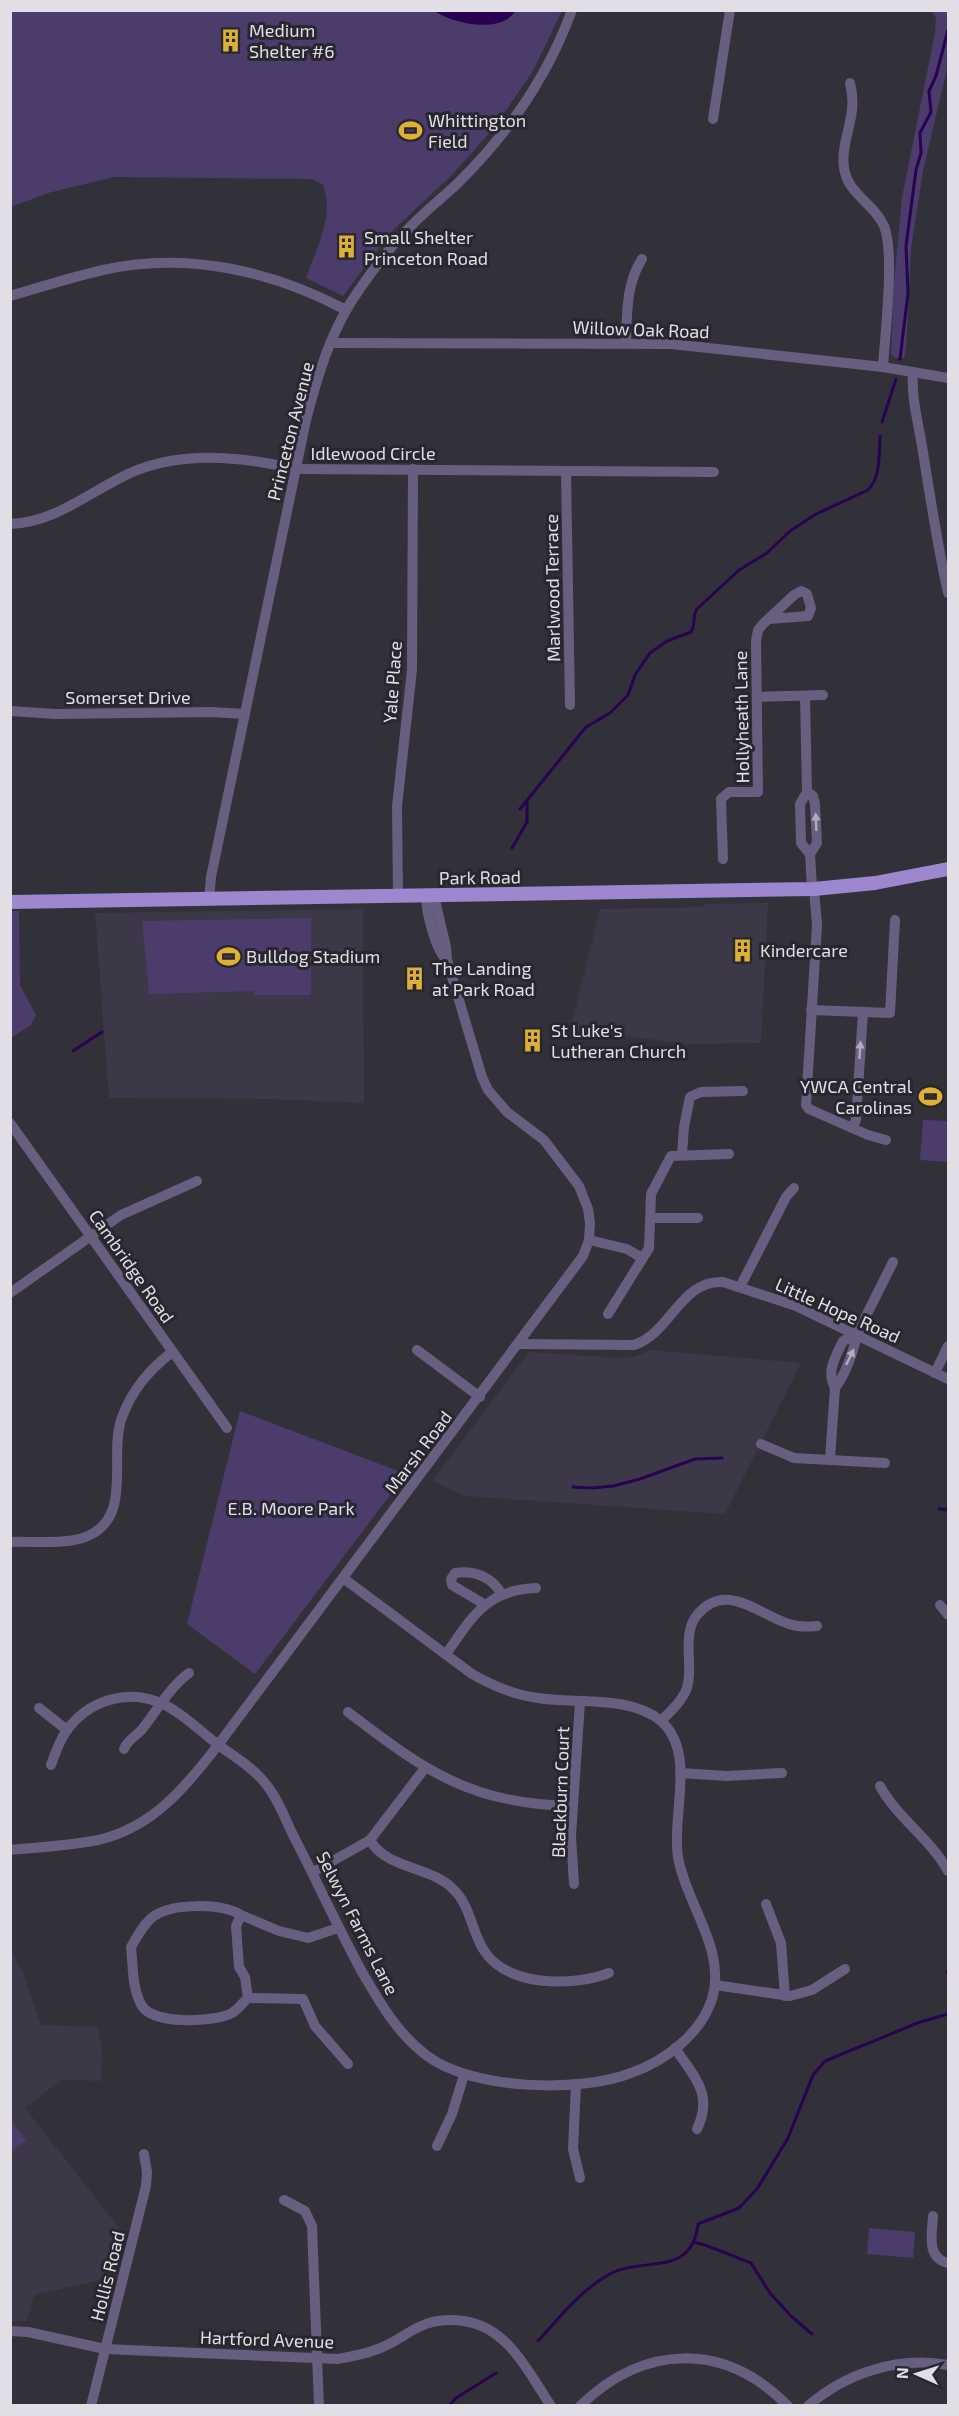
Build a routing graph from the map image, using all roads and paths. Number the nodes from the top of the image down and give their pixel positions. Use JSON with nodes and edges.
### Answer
{"nodes":[{"id":1,"x":572,"y":10,"type":"edge"},
{"id":2,"x":730,"y":10,"type":"edge"},
{"id":3,"x":849,"y":83,"type":"dead end"},
{"id":4,"x":713,"y":119,"type":"dead end"},
{"id":5,"x":642,"y":259,"type":"dead end"},
{"id":6,"x":10,"y":296,"type":"edge"},
{"id":7,"x":346,"y":310,"type":"junction"},
{"id":8,"x":330,"y":343,"type":"junction"},
{"id":9,"x":626,"y":343,"type":"junction"},
{"id":10,"x":883,"y":367,"type":"junction"},
{"id":11,"x":913,"y":372,"type":"junction"},
{"id":12,"x":948,"y":378,"type":"edge"},
{"id":13,"x":296,"y":469,"type":"junction"},
{"id":14,"x":413,"y":469,"type":"junction"},
{"id":15,"x":566,"y":471,"type":"junction"},
{"id":16,"x":714,"y":472,"type":"dead end"},
{"id":17,"x":10,"y":524,"type":"edge"},
{"id":18,"x":948,"y":593,"type":"edge"},
{"id":19,"x":769,"y":619,"type":"dead end"},
{"id":20,"x":823,"y":695,"type":"dead end"},
{"id":21,"x":805,"y":696,"type":"junction"},
{"id":22,"x":757,"y":697,"type":"junction"},
{"id":23,"x":570,"y":705,"type":"dead end"},
{"id":24,"x":10,"y":711,"type":"edge"},
{"id":25,"x":245,"y":714,"type":"junction"},
{"id":26,"x":723,"y":859,"type":"dead end"},
{"id":27,"x":948,"y":869,"type":"edge"},
{"id":28,"x":813,"y":889,"type":"junction"},
{"id":29,"x":398,"y":896,"type":"junction"},
{"id":30,"x":430,"y":896,"type":"junction"},
{"id":31,"x":209,"y":899,"type":"junction"},
{"id":32,"x":10,"y":902,"type":"edge"},
{"id":33,"x":895,"y":920,"type":"dead end"},
{"id":34,"x":811,"y":1010,"type":"junction"},
{"id":35,"x":863,"y":1012,"type":"junction"},
{"id":36,"x":743,"y":1092,"type":"dead end"},
{"id":37,"x":10,"y":1123,"type":"edge"},
{"id":38,"x":852,"y":1128,"type":"junction"},
{"id":39,"x":886,"y":1140,"type":"dead end"},
{"id":40,"x":682,"y":1154,"type":"junction"},
{"id":41,"x":729,"y":1154,"type":"dead end"},
{"id":42,"x":197,"y":1181,"type":"dead end"},
{"id":43,"x":794,"y":1188,"type":"dead end"},
{"id":44,"x":651,"y":1218,"type":"junction"},
{"id":45,"x":698,"y":1218,"type":"dead end"},
{"id":46,"x":89,"y":1237,"type":"junction"},
{"id":47,"x":588,"y":1240,"type":"junction"},
{"id":48,"x":642,"y":1258,"type":"junction"},
{"id":49,"x":892,"y":1262,"type":"dead end"},
{"id":50,"x":740,"y":1287,"type":"junction"},
{"id":51,"x":10,"y":1293,"type":"edge"},
{"id":52,"x":608,"y":1314,"type":"dead end"},
{"id":53,"x":857,"y":1334,"type":"junction"},
{"id":54,"x":520,"y":1344,"type":"junction"},
{"id":55,"x":948,"y":1346,"type":"edge"},
{"id":56,"x":417,"y":1350,"type":"dead end"},
{"id":57,"x":172,"y":1352,"type":"junction"},
{"id":58,"x":935,"y":1373,"type":"junction"},
{"id":59,"x":948,"y":1379,"type":"edge"},
{"id":60,"x":480,"y":1397,"type":"junction"},
{"id":61,"x":227,"y":1428,"type":"dead end"},
{"id":62,"x":761,"y":1444,"type":"dead end"},
{"id":63,"x":830,"y":1460,"type":"junction"},
{"id":64,"x":885,"y":1463,"type":"dead end"},
{"id":65,"x":10,"y":1542,"type":"edge"},
{"id":66,"x":343,"y":1578,"type":"junction"},
{"id":67,"x":536,"y":1588,"type":"dead end"},
{"id":68,"x":502,"y":1595,"type":"junction"},
{"id":69,"x":484,"y":1604,"type":"junction"},
{"id":70,"x":940,"y":1605,"type":"dead end"},
{"id":71,"x":948,"y":1615,"type":"edge"},
{"id":72,"x":817,"y":1626,"type":"dead end"},
{"id":73,"x":446,"y":1654,"type":"junction"},
{"id":74,"x":189,"y":1673,"type":"dead end"},
{"id":75,"x":580,"y":1702,"type":"junction"},
{"id":76,"x":162,"y":1703,"type":"junction"},
{"id":77,"x":39,"y":1708,"type":"dead end"},
{"id":78,"x":348,"y":1712,"type":"dead end"},
{"id":79,"x":661,"y":1721,"type":"junction"},
{"id":80,"x":67,"y":1730,"type":"junction"},
{"id":81,"x":218,"y":1745,"type":"junction"},
{"id":82,"x":124,"y":1749,"type":"dead end"},
{"id":83,"x":51,"y":1765,"type":"dead end"},
{"id":84,"x":425,"y":1768,"type":"junction"},
{"id":85,"x":680,"y":1773,"type":"junction"},
{"id":86,"x":782,"y":1773,"type":"dead end"},
{"id":87,"x":880,"y":1786,"type":"dead end"},
{"id":88,"x":572,"y":1806,"type":"junction"},
{"id":89,"x":370,"y":1840,"type":"junction"},
{"id":90,"x":10,"y":1850,"type":"edge"},
{"id":91,"x":948,"y":1871,"type":"edge"},
{"id":92,"x":313,"y":1872,"type":"junction"},
{"id":93,"x":574,"y":1884,"type":"dead end"},
{"id":94,"x":766,"y":1904,"type":"dead end"},
{"id":95,"x":241,"y":1915,"type":"junction"},
{"id":96,"x":338,"y":1928,"type":"junction"},
{"id":97,"x":845,"y":1969,"type":"dead end"},
{"id":98,"x":609,"y":1973,"type":"dead end"},
{"id":99,"x":715,"y":1985,"type":"junction"},
{"id":100,"x":785,"y":1996,"type":"junction"},
{"id":101,"x":248,"y":1998,"type":"junction"},
{"id":102,"x":675,"y":2049,"type":"junction"},
{"id":103,"x":348,"y":2064,"type":"dead end"},
{"id":104,"x":464,"y":2075,"type":"junction"},
{"id":105,"x":576,"y":2085,"type":"junction"},
{"id":106,"x":697,"y":2129,"type":"dead end"},
{"id":107,"x":437,"y":2146,"type":"dead end"},
{"id":108,"x":144,"y":2154,"type":"dead end"},
{"id":109,"x":580,"y":2178,"type":"dead end"},
{"id":110,"x":284,"y":2200,"type":"dead end"},
{"id":111,"x":933,"y":2216,"type":"dead end"},
{"id":112,"x":948,"y":2263,"type":"edge"},
{"id":113,"x":10,"y":2331,"type":"edge"},
{"id":114,"x":105,"y":2349,"type":"junction"},
{"id":115,"x":317,"y":2358,"type":"junction"},
{"id":116,"x":948,"y":2365,"type":"edge"},
{"id":117,"x":91,"y":2406,"type":"edge"},
{"id":118,"x":319,"y":2406,"type":"edge"},
{"id":119,"x":551,"y":2406,"type":"edge"},
{"id":120,"x":580,"y":2406,"type":"edge"},
{"id":121,"x":788,"y":2406,"type":"edge"},
{"id":122,"x":808,"y":2406,"type":"edge"}],
"edges":[{"from":1,"to":7,"type":"street","name":"Princeton Avenue"},
{"from":2,"to":4,"type":"street"},
{"from":3,"to":10,"type":"street"},
{"from":5,"to":9,"type":"street"},
{"from":6,"to":7,"type":"street"},
{"from":7,"to":8,"type":"street","name":"Princeton Avenue"},
{"from":8,"to":9,"type":"street","name":"Willow Oak Road"},
{"from":8,"to":13,"type":"street","name":"Princeton Avenue"},
{"from":9,"to":10,"type":"street","name":"Willow Oak Road"},
{"from":10,"to":11,"type":"street","name":"Willow Oak Road"},
{"from":11,"to":12,"type":"street","name":"Willow Oak Road"},
{"from":11,"to":18,"type":"street"},
{"from":13,"to":14,"type":"street","name":"Idlewood Circle"},
{"from":13,"to":17,"type":"street","name":"Idlewood Circle"},
{"from":13,"to":25,"type":"street","name":"Princeton Avenue"},
{"from":14,"to":15,"type":"street","name":"Idlewood Circle"},
{"from":14,"to":29,"type":"street","name":"Yale Place"},
{"from":15,"to":16,"type":"street","name":"Idlewood Circle"},
{"from":15,"to":23,"type":"street","name":"Marlwood Terrace"},
{"from":19,"to":22,"type":"street","name":"Hollyheath Lane"},
{"from":20,"to":21,"type":"street"},
{"from":21,"to":22,"type":"street"},
{"from":21,"to":28,"type":"street"},
{"from":22,"to":26,"type":"street","name":"Hollyheath Lane"},
{"from":24,"to":25,"type":"street","name":"Somerset Drive"},
{"from":25,"to":31,"type":"street","name":"Princeton Avenue"},
{"from":27,"to":28,"type":"main road","name":"Park Road"},
{"from":28,"to":30,"type":"main road","name":"Park Road"},
{"from":28,"to":34,"type":"street"},
{"from":29,"to":30,"type":"main road","name":"Park Road"},
{"from":29,"to":31,"type":"main road","name":"Park Road"},
{"from":30,"to":47,"type":"street","name":"Marsh Road"},
{"from":31,"to":32,"type":"main road","name":"Park Road"},
{"from":33,"to":35,"type":"street"},
{"from":34,"to":35,"type":"street"},
{"from":34,"to":38,"type":"street"},
{"from":38,"to":35,"type":"street","one_way":true},
{"from":36,"to":40,"type":"street"},
{"from":37,"to":46,"type":"street","name":"Cambridge Road"},
{"from":38,"to":39,"type":"street"},
{"from":40,"to":41,"type":"street"},
{"from":40,"to":44,"type":"street"},
{"from":42,"to":46,"type":"street"},
{"from":43,"to":50,"type":"street"},
{"from":44,"to":45,"type":"street"},
{"from":44,"to":48,"type":"street"},
{"from":46,"to":51,"type":"street"},
{"from":46,"to":57,"type":"street","name":"Cambridge Road"},
{"from":47,"to":48,"type":"street"},
{"from":47,"to":54,"type":"street","name":"Marsh Road"},
{"from":48,"to":52,"type":"street"},
{"from":49,"to":53,"type":"street"},
{"from":50,"to":53,"type":"street","name":"Little Hope Road"},
{"from":50,"to":54,"type":"street","name":"Little Hope Road"},
{"from":53,"to":58,"type":"street","name":"Little Hope Road"},
{"from":53,"to":63,"type":"street"},
{"from":54,"to":60,"type":"street","name":"Marsh Road"},
{"from":55,"to":58,"type":"street"},
{"from":56,"to":60,"type":"street"},
{"from":57,"to":61,"type":"street","name":"Cambridge Road"},
{"from":57,"to":65,"type":"street"},
{"from":58,"to":59,"type":"street","name":"Little Hope Road"},
{"from":60,"to":66,"type":"street","name":"Marsh Road"},
{"from":62,"to":63,"type":"street"},
{"from":63,"to":64,"type":"street"},
{"from":66,"to":73,"type":"street","name":"Selwyn Farms Lane"},
{"from":66,"to":81,"type":"street","name":"Marsh Road"},
{"from":67,"to":68,"type":"street"},
{"from":68,"to":69,"type":"street"},
{"from":68,"to":69,"type":"street"},
{"from":69,"to":73,"type":"street"},
{"from":70,"to":71,"type":"street"},
{"from":72,"to":79,"type":"street"},
{"from":73,"to":75,"type":"street","name":"Selwyn Farms Lane"},
{"from":74,"to":76,"type":"street"},
{"from":75,"to":79,"type":"street","name":"Selwyn Farms Lane"},
{"from":75,"to":88,"type":"street","name":"Blackburn Court"},
{"from":76,"to":80,"type":"street","name":"Selwyn Farms Lane"},
{"from":76,"to":81,"type":"street","name":"Selwyn Farms Lane"},
{"from":76,"to":82,"type":"street"},
{"from":77,"to":80,"type":"street"},
{"from":78,"to":84,"type":"street"},
{"from":79,"to":85,"type":"street","name":"Selwyn Farms Lane"},
{"from":80,"to":83,"type":"street","name":"Selwyn Farms Lane"},
{"from":81,"to":90,"type":"street","name":"Marsh Road"},
{"from":81,"to":92,"type":"street","name":"Selwyn Farms Lane"},
{"from":84,"to":88,"type":"street"},
{"from":84,"to":89,"type":"street"},
{"from":85,"to":86,"type":"street"},
{"from":85,"to":99,"type":"street","name":"Selwyn Farms Lane"},
{"from":87,"to":91,"type":"street"},
{"from":88,"to":93,"type":"street","name":"Blackburn Court"},
{"from":89,"to":92,"type":"street"},
{"from":89,"to":98,"type":"street"},
{"from":92,"to":96,"type":"street","name":"Selwyn Farms Lane"},
{"from":94,"to":100,"type":"street"},
{"from":95,"to":96,"type":"street"},
{"from":95,"to":101,"type":"street"},
{"from":95,"to":101,"type":"street"},
{"from":96,"to":104,"type":"street","name":"Selwyn Farms Lane"},
{"from":97,"to":100,"type":"street"},
{"from":99,"to":100,"type":"street"},
{"from":99,"to":102,"type":"street","name":"Selwyn Farms Lane"},
{"from":101,"to":103,"type":"street"},
{"from":102,"to":105,"type":"street","name":"Selwyn Farms Lane"},
{"from":102,"to":106,"type":"street"},
{"from":104,"to":105,"type":"street","name":"Selwyn Farms Lane"},
{"from":104,"to":107,"type":"street"},
{"from":105,"to":109,"type":"street"},
{"from":108,"to":114,"type":"street","name":"Hollis Road"},
{"from":110,"to":115,"type":"street"},
{"from":111,"to":112,"type":"street"},
{"from":113,"to":114,"type":"street","name":"Hartford Avenue"},
{"from":114,"to":115,"type":"street","name":"Hartford Avenue"},
{"from":114,"to":117,"type":"street","name":"Hollis Road"},
{"from":115,"to":118,"type":"street"},
{"from":115,"to":119,"type":"street","name":"Hartford Avenue"},
{"from":116,"to":122,"type":"street"},
{"from":120,"to":121,"type":"street"}]}
